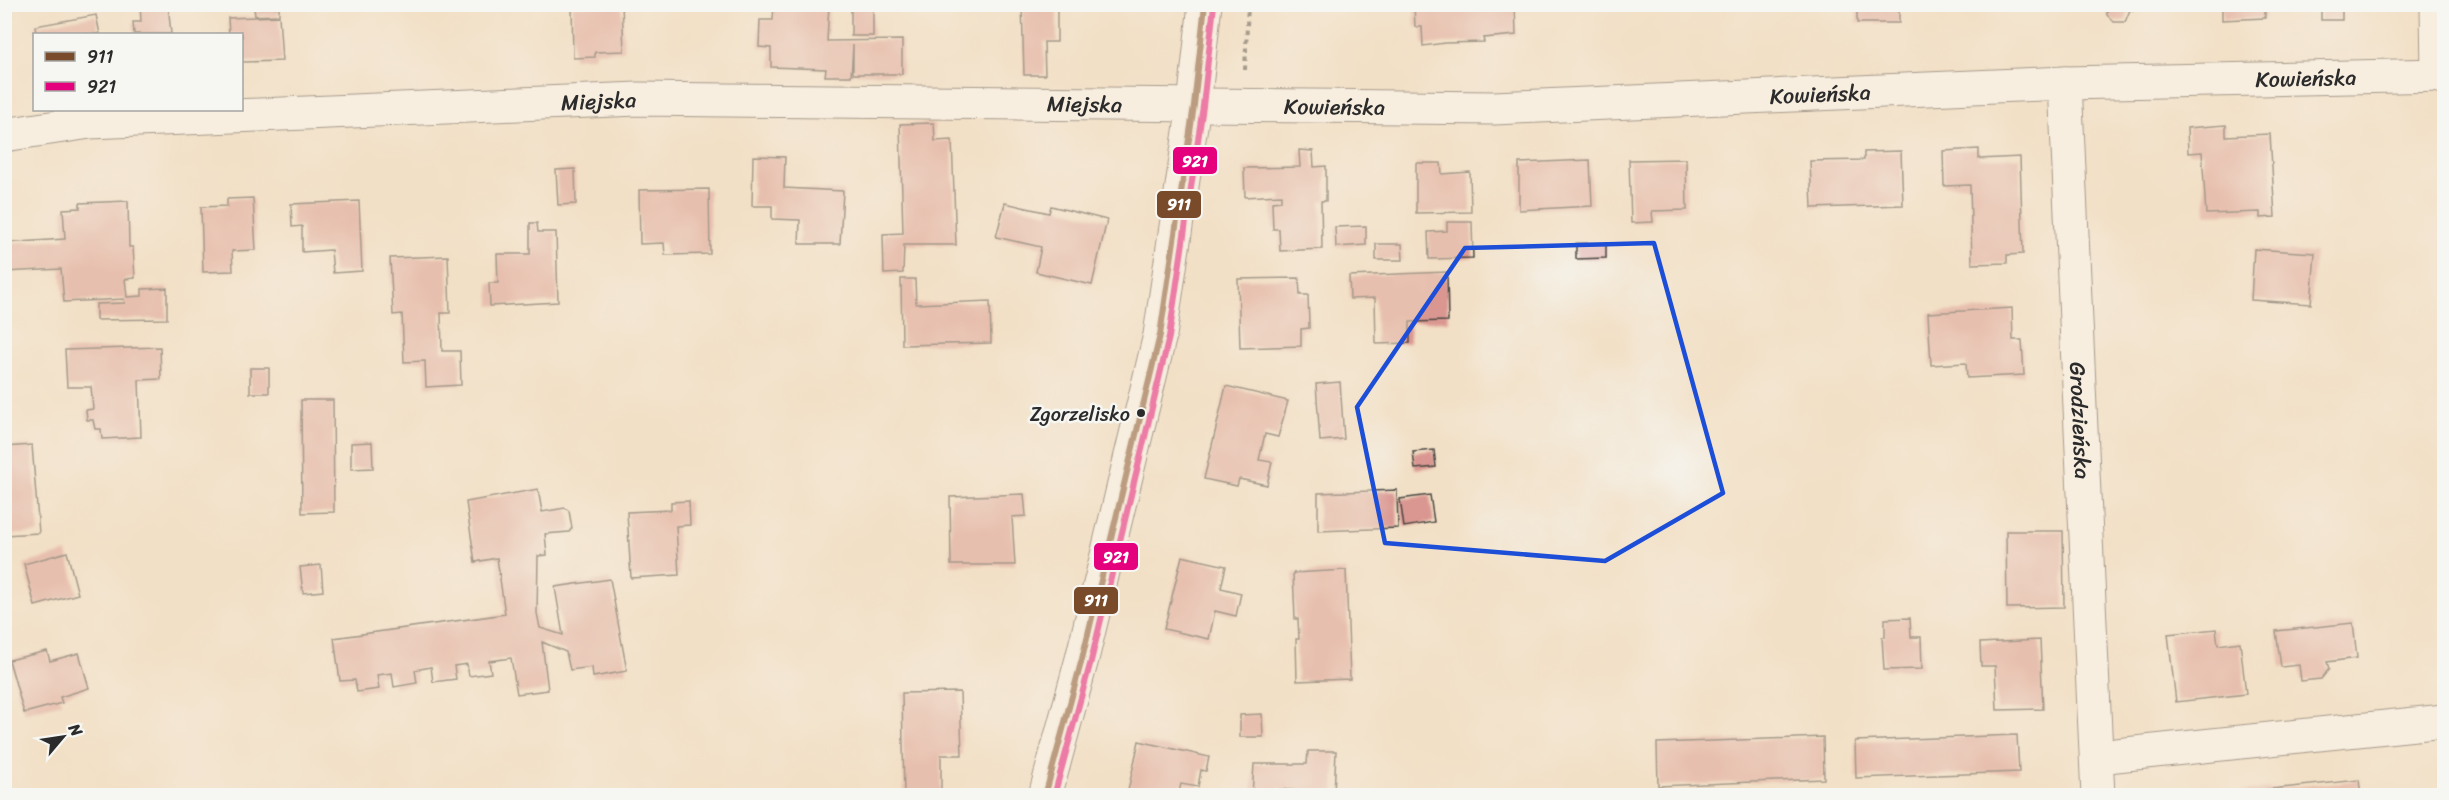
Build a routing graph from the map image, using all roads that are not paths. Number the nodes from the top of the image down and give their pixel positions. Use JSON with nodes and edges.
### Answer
{"nodes":[{"id":1,"x":1205,"y":4,"type":"edge"},
{"id":2,"x":2437,"y":4,"type":"edge"},
{"id":3,"x":2441,"y":75,"type":"edge"},
{"id":4,"x":2065,"y":83,"type":"junction"},
{"id":5,"x":1194,"y":105,"type":"junction"},
{"id":6,"x":4,"y":135,"type":"edge"},
{"id":7,"x":2445,"y":721,"type":"edge"},
{"id":8,"x":2097,"y":757,"type":"junction"},
{"id":9,"x":1045,"y":795,"type":"edge"},
{"id":10,"x":2098,"y":795,"type":"edge"}],
"edges":[{"from":1,"to":5,"type":"street"},
{"from":2,"to":3,"type":"street"},
{"from":3,"to":4,"type":"street","name":"Kowieńska"},
{"from":4,"to":5,"type":"street","name":"Kowieńska"},
{"from":4,"to":8,"type":"street","name":"Grodzieńska"},
{"from":5,"to":6,"type":"street","name":"Miejska"},
{"from":5,"to":9,"type":"street"},
{"from":7,"to":8,"type":"street"},
{"from":8,"to":10,"type":"street","name":"Grodzieńska"}]}
